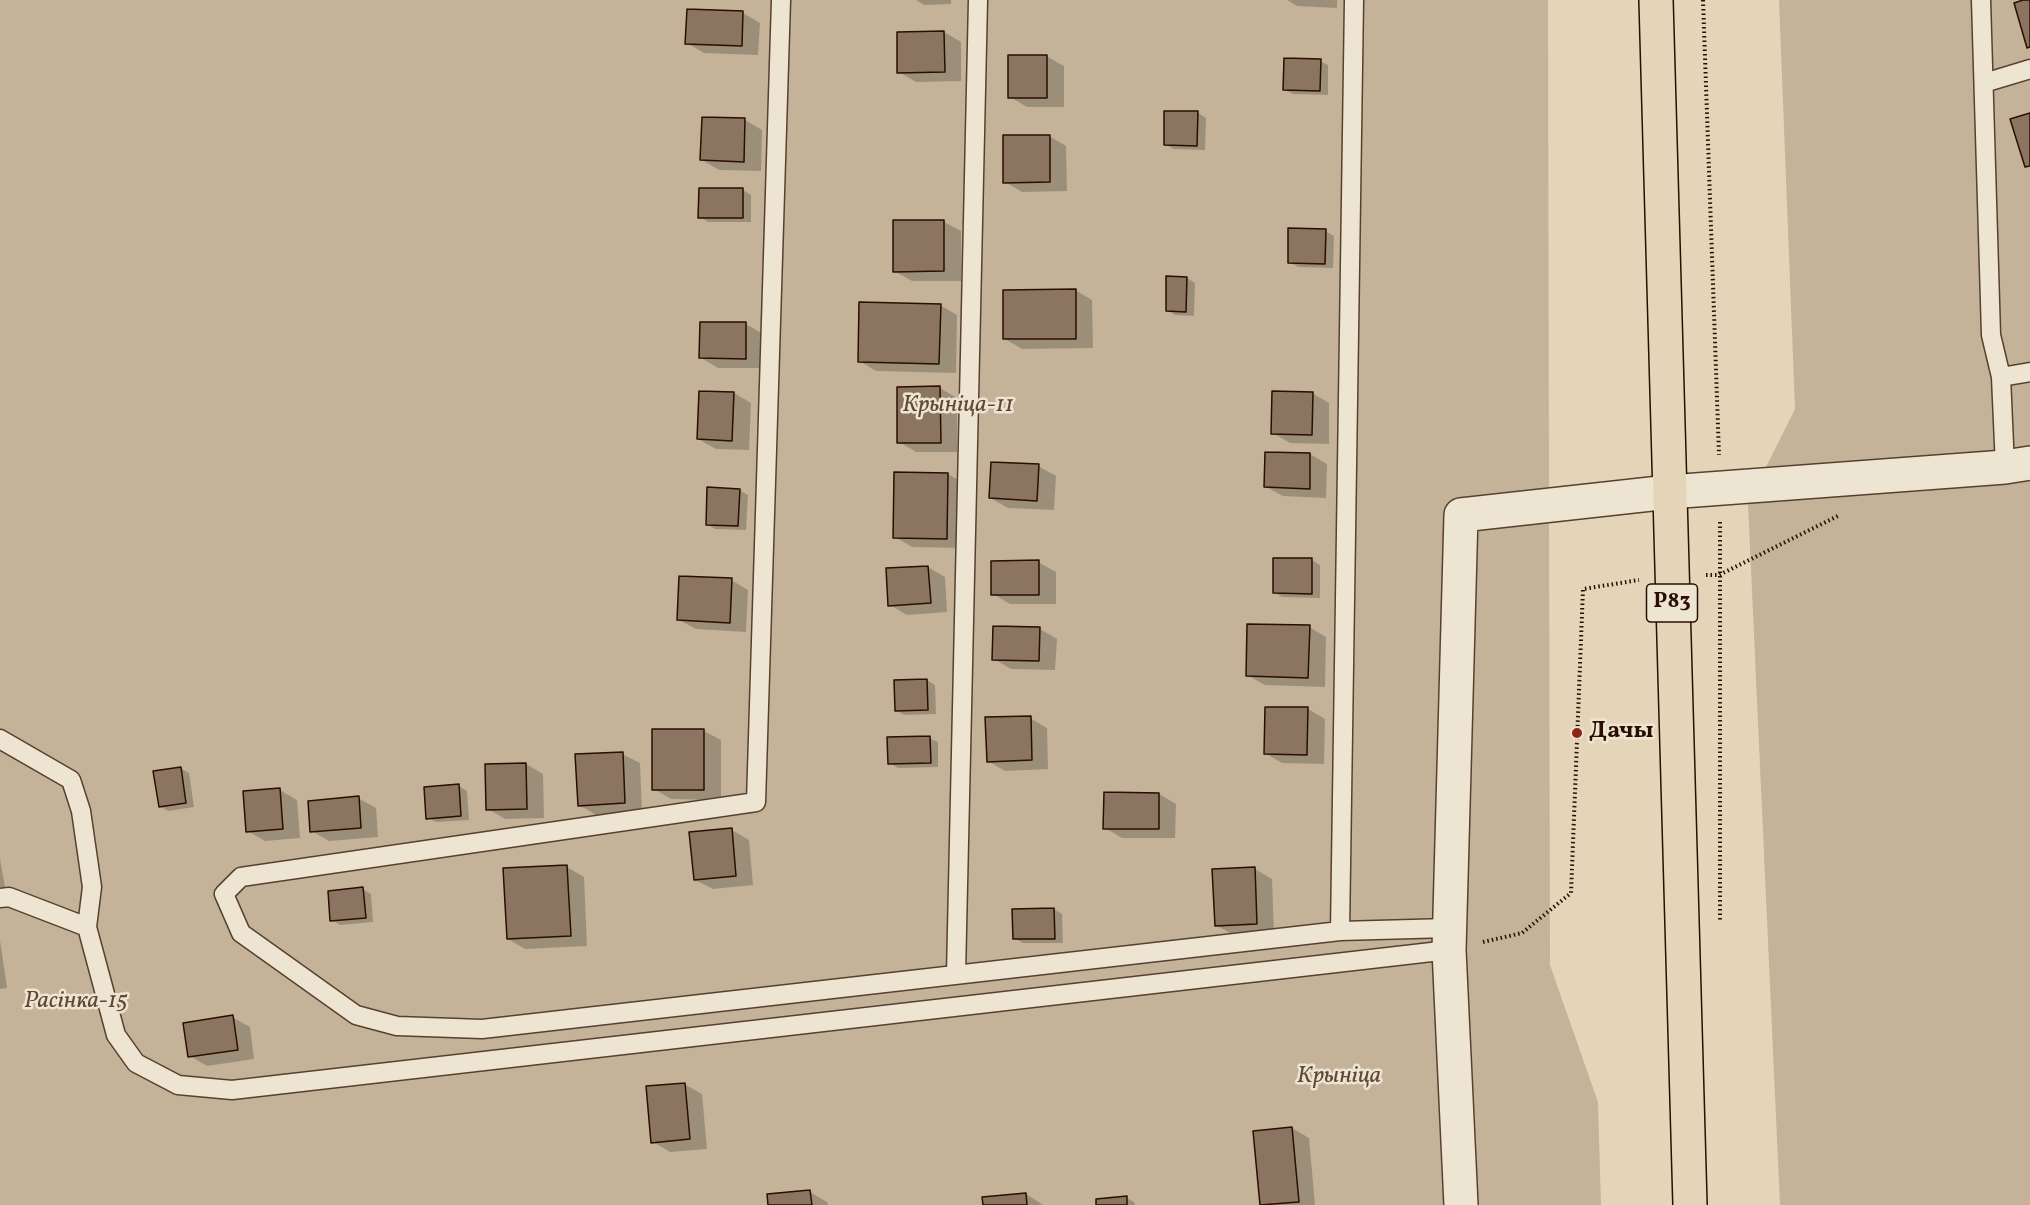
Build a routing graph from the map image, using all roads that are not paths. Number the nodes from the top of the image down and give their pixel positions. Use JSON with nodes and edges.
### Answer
{"nodes":[{"id":1,"x":781,"y":0,"type":"edge"},
{"id":2,"x":978,"y":0,"type":"edge"},
{"id":3,"x":1354,"y":0,"type":"edge"},
{"id":4,"x":1656,"y":0,"type":"edge"},
{"id":5,"x":1981,"y":0,"type":"edge"},
{"id":6,"x":2030,"y":69,"type":"edge"},
{"id":7,"x":1984,"y":83,"type":"junction"},
{"id":8,"x":2030,"y":372,"type":"edge"},
{"id":9,"x":2001,"y":377,"type":"junction"},
{"id":10,"x":2017,"y":465,"type":"edge"},
{"id":11,"x":1669,"y":492,"type":"junction"},
{"id":12,"x":0,"y":740,"type":"edge"},
{"id":13,"x":0,"y":898,"type":"edge"},
{"id":14,"x":87,"y":927,"type":"junction"},
{"id":15,"x":1340,"y":931,"type":"junction"},
{"id":16,"x":1449,"y":939,"type":"junction"},
{"id":17,"x":956,"y":974,"type":"junction"},
{"id":18,"x":1461,"y":1205,"type":"edge"},
{"id":19,"x":1690,"y":1205,"type":"edge"}],
"edges":[{"from":1,"to":17,"type":"lane"},
{"from":2,"to":17,"type":"lane"},
{"from":3,"to":15,"type":"lane"},
{"from":4,"to":11,"type":"main road","number":"Р83"},
{"from":5,"to":7,"type":"lane"},
{"from":6,"to":7,"type":"lane"},
{"from":7,"to":9,"type":"lane"},
{"from":8,"to":9,"type":"lane"},
{"from":9,"to":10,"type":"lane"},
{"from":10,"to":11,"type":"street"},
{"from":11,"to":16,"type":"street"},
{"from":11,"to":19,"type":"main road","number":"Р83"},
{"from":12,"to":14,"type":"lane"},
{"from":13,"to":14,"type":"lane"},
{"from":14,"to":16,"type":"lane"},
{"from":15,"to":16,"type":"lane"},
{"from":15,"to":17,"type":"lane"},
{"from":16,"to":18,"type":"street"}]}
